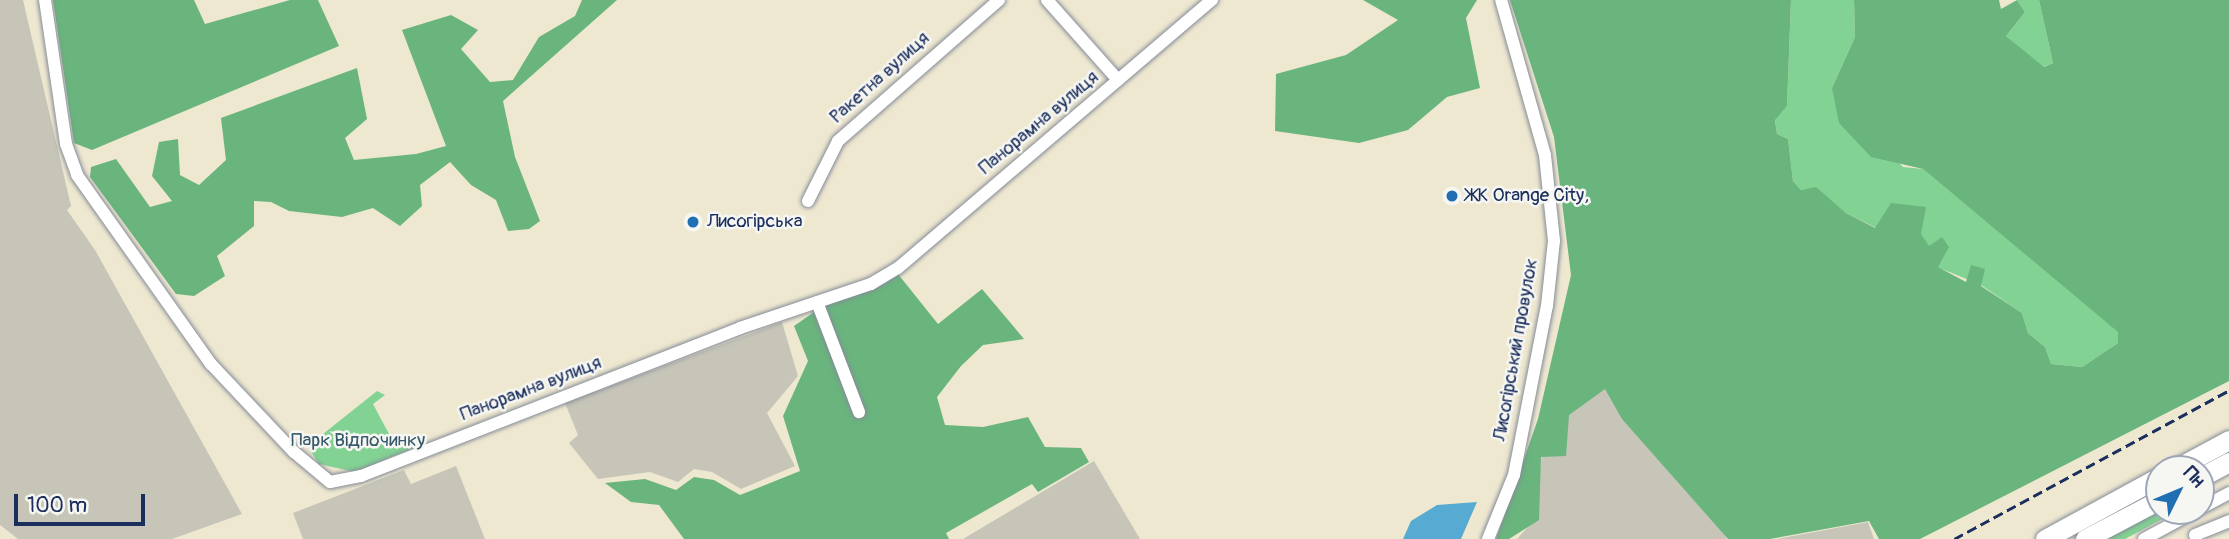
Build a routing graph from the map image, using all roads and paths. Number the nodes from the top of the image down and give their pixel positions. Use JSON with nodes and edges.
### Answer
{"nodes":[{"id":1,"x":45,"y":0,"type":"edge"},
{"id":2,"x":999,"y":0,"type":"edge"},
{"id":3,"x":1048,"y":0,"type":"edge"},
{"id":4,"x":1212,"y":0,"type":"edge"},
{"id":5,"x":1501,"y":0,"type":"edge"},
{"id":6,"x":1118,"y":80,"type":"junction"},
{"id":7,"x":808,"y":201,"type":"dead end"},
{"id":8,"x":817,"y":302,"type":"junction"},
{"id":9,"x":859,"y":412,"type":"dead end"},
{"id":10,"x":2229,"y":440,"type":"edge"},
{"id":11,"x":2201,"y":455,"type":"edge"},
{"id":12,"x":2145,"y":485,"type":"edge"},
{"id":13,"x":2145,"y":507,"type":"edge"},
{"id":14,"x":2229,"y":521,"type":"edge"},
{"id":15,"x":2170,"y":525,"type":"edge"},
{"id":16,"x":2195,"y":535,"type":"dead end"},
{"id":17,"x":1488,"y":539,"type":"edge"},
{"id":18,"x":2045,"y":539,"type":"edge"},
{"id":19,"x":2085,"y":539,"type":"edge"},
{"id":20,"x":2144,"y":539,"type":"edge"}],
"edges":[{"from":1,"to":8,"type":"street","name":"Панорамна вулиця"},
{"from":2,"to":7,"type":"street","name":"Ракетна вулиця"},
{"from":3,"to":6,"type":"street"},
{"from":4,"to":6,"type":"street","name":"Панорамна вулиця"},
{"from":5,"to":17,"type":"street","name":"Лисогірський провулок"},
{"from":6,"to":8,"type":"street","name":"Панорамна вулиця"},
{"from":8,"to":9,"type":"street"},
{"from":10,"to":11,"type":"highway"},
{"from":12,"to":18,"type":"highway"},
{"from":13,"to":19,"type":"highway"},
{"from":14,"to":16,"type":"street"},
{"from":15,"to":20,"type":"street"}]}
